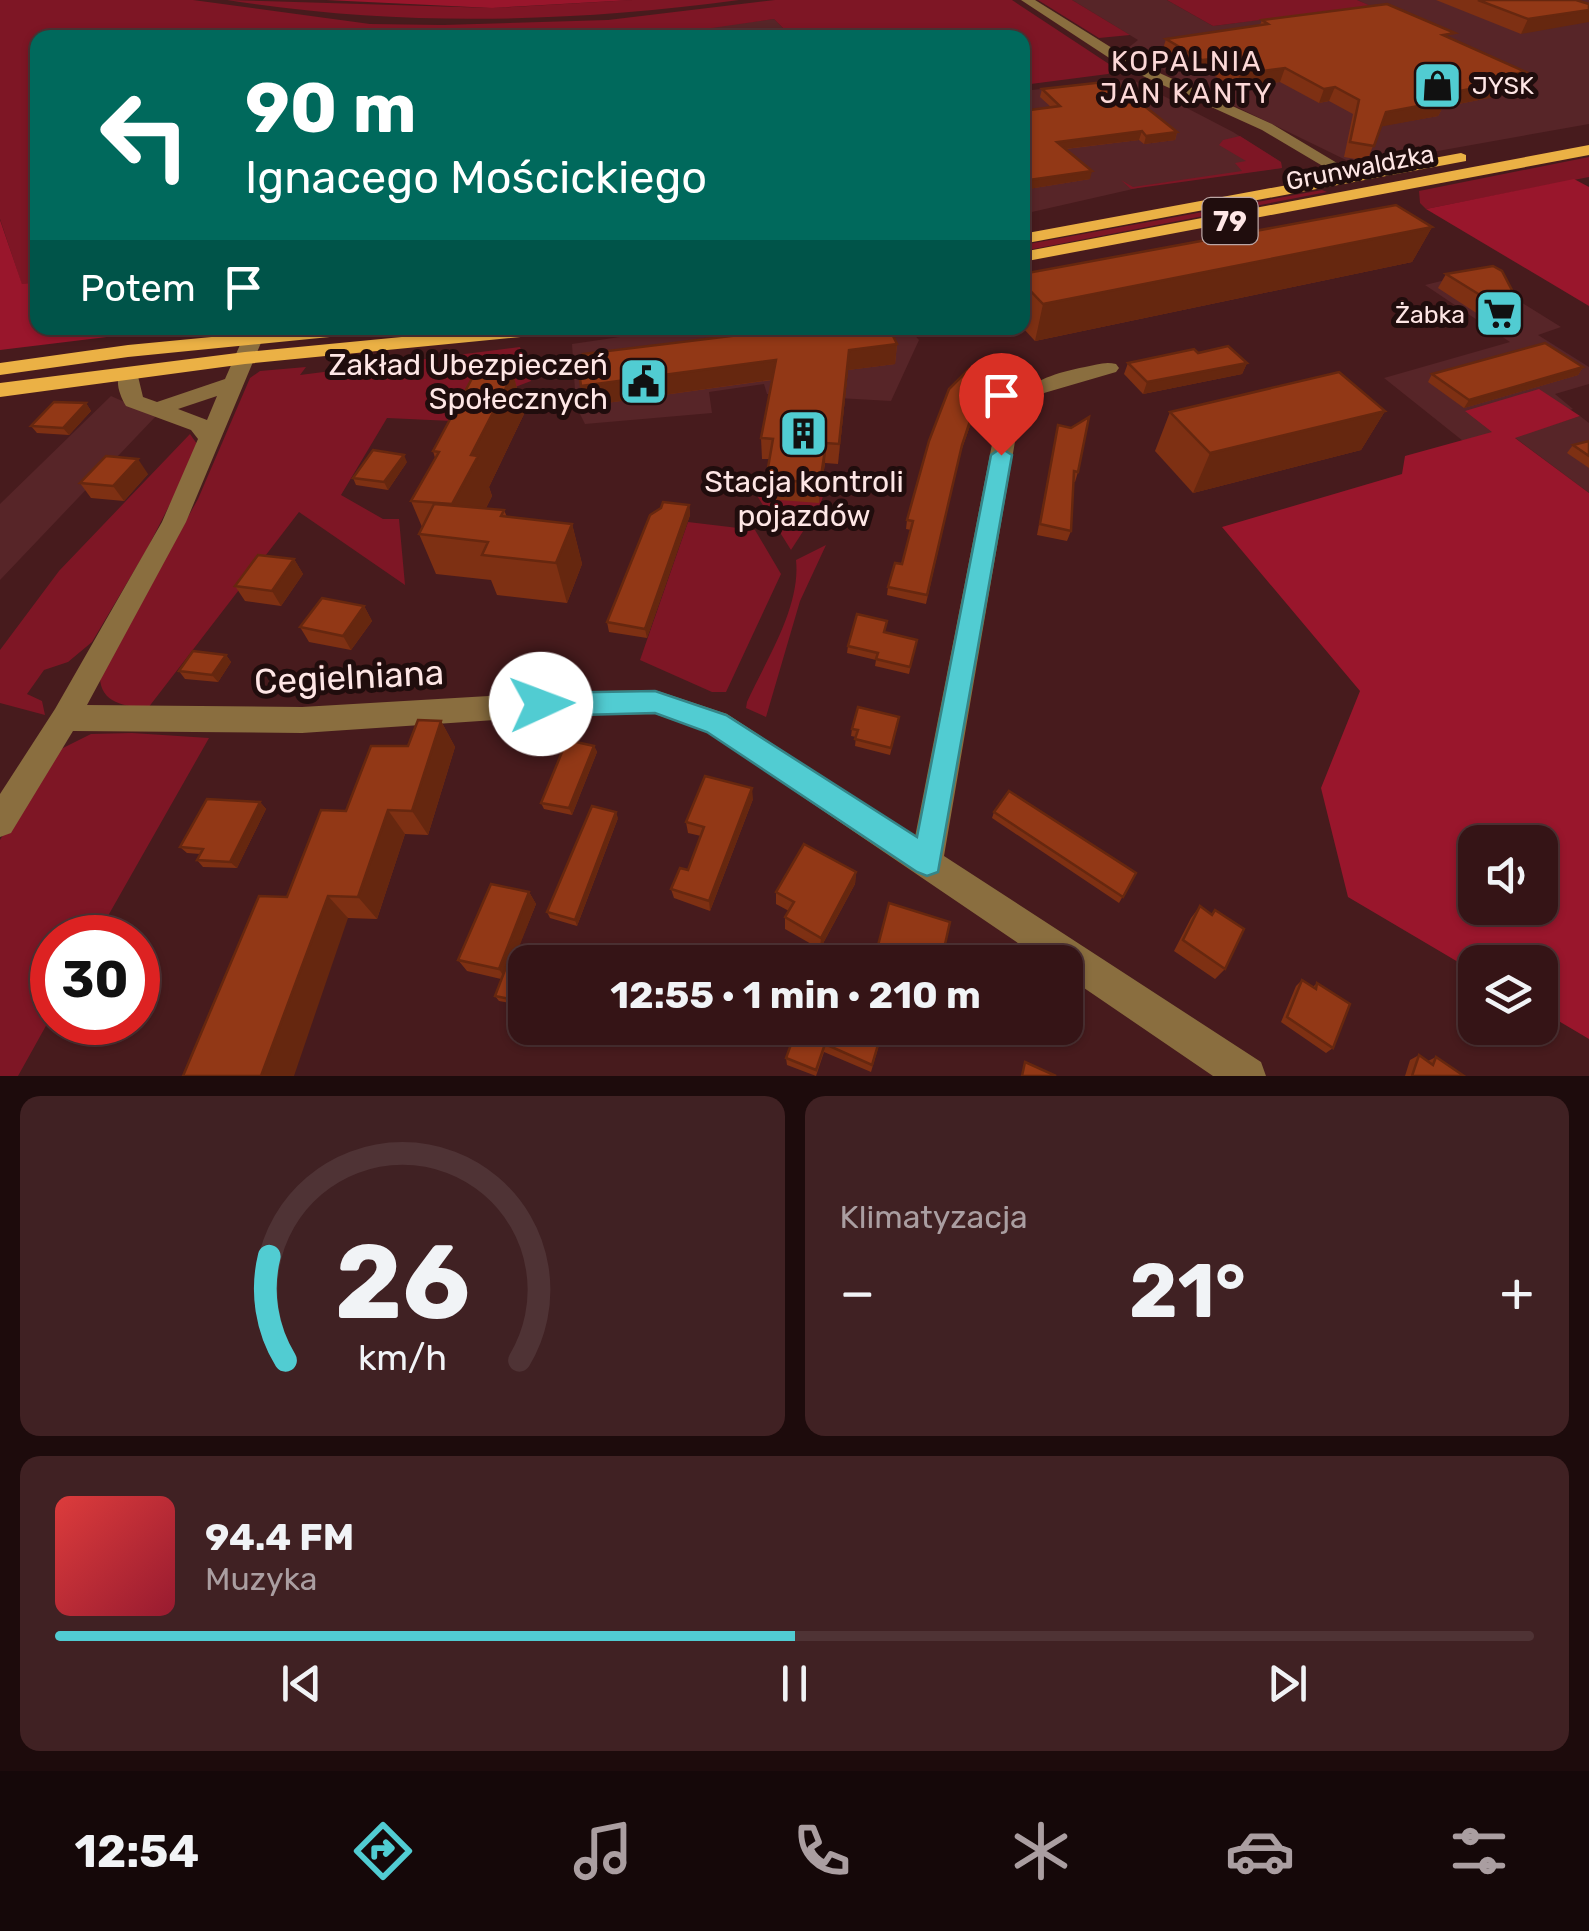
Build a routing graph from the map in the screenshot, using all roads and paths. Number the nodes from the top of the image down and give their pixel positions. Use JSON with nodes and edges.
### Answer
{"nodes":[{"id":1,"x":1026,"y":0,"type":"edge"},
{"id":2,"x":1589,"y":135,"type":"edge"},
{"id":3,"x":1589,"y":150,"type":"edge"},
{"id":4,"x":1354,"y":178,"type":"junction"},
{"id":5,"x":1030,"y":238,"type":"edge"},
{"id":6,"x":1030,"y":255,"type":"edge"},
{"id":7,"x":335,"y":335,"type":"edge"},
{"id":8,"x":484,"y":335,"type":"edge"},
{"id":9,"x":244,"y":360,"type":"junction"},
{"id":10,"x":0,"y":368,"type":"edge"},
{"id":11,"x":1109,"y":368,"type":"dead end"},
{"id":12,"x":130,"y":372,"type":"junction"},
{"id":13,"x":0,"y":390,"type":"edge"},
{"id":14,"x":154,"y":410,"type":"junction"},
{"id":15,"x":211,"y":439,"type":"junction"},
{"id":16,"x":64,"y":718,"type":"junction"},
{"id":17,"x":0,"y":822,"type":"edge"},
{"id":18,"x":927,"y":861,"type":"junction"},
{"id":19,"x":1247,"y":1076,"type":"edge"}],
"edges":[{"from":1,"to":4,"type":"street"},
{"from":2,"to":4,"type":"main road","name":"Grunwaldzka","number":"79"},
{"from":3,"to":6,"type":"main road","name":"Grunwaldzka","number":"79"},
{"from":4,"to":5,"type":"main road","name":"Grunwaldzka","number":"79"},
{"from":7,"to":9,"type":"main road"},
{"from":8,"to":9,"type":"main road"},
{"from":9,"to":10,"type":"main road"},
{"from":9,"to":12,"type":"main road"},
{"from":9,"to":14,"type":"street"},
{"from":9,"to":15,"type":"street"},
{"from":11,"to":18,"type":"street"},
{"from":12,"to":13,"type":"main road"},
{"from":12,"to":14,"type":"street"},
{"from":14,"to":15,"type":"street"},
{"from":15,"to":16,"type":"street"},
{"from":16,"to":17,"type":"street"},
{"from":16,"to":18,"type":"street","name":"Cegielniana"},
{"from":18,"to":19,"type":"street","name":"Cegielniana"}]}
